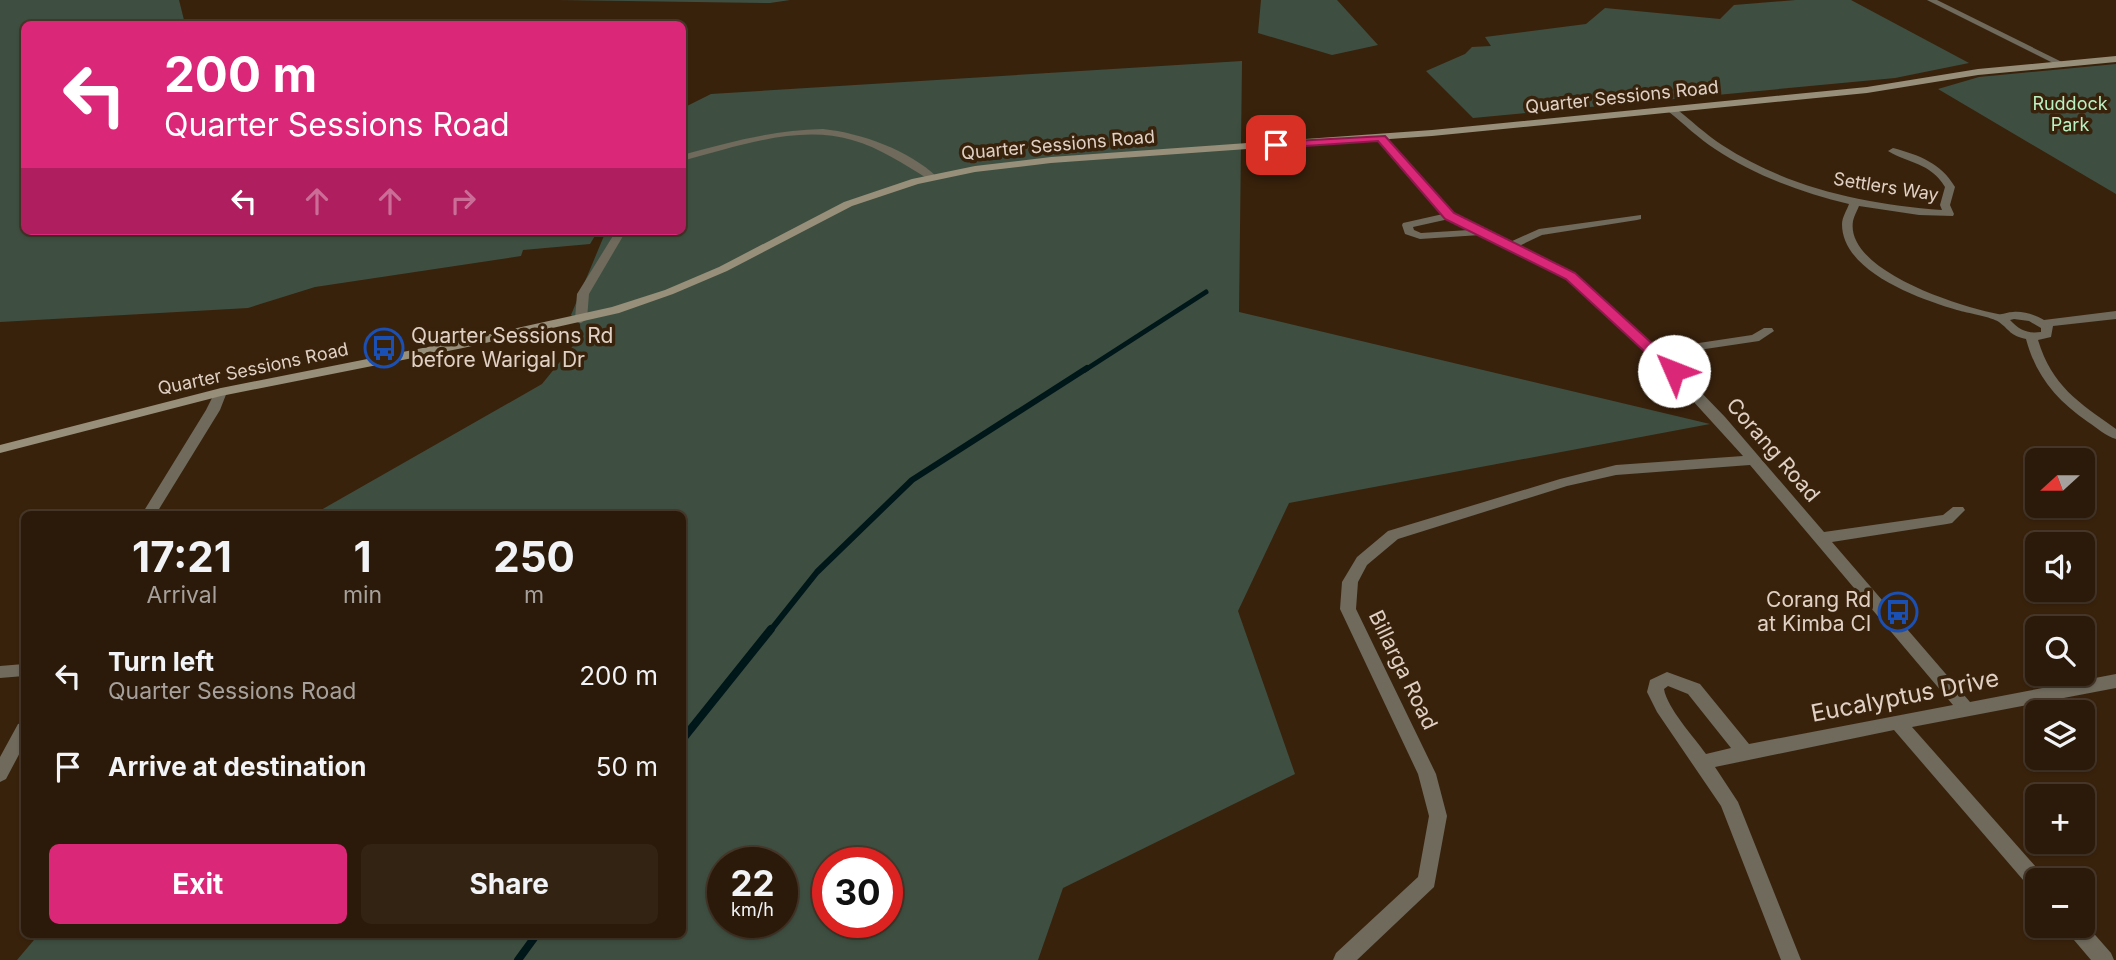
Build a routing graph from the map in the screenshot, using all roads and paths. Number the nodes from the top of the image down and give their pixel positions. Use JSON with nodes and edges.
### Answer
{"nodes":[{"id":1,"x":1931,"y":0,"type":"edge"},
{"id":2,"x":2116,"y":59,"type":"edge"},
{"id":3,"x":2062,"y":64,"type":"junction"},
{"id":4,"x":1672,"y":110,"type":"junction"},
{"id":5,"x":1381,"y":138,"type":"junction"},
{"id":6,"x":1893,"y":150,"type":"dead end"},
{"id":7,"x":1929,"y":150,"type":"dead end"},
{"id":8,"x":1913,"y":155,"type":"junction"},
{"id":9,"x":686,"y":158,"type":"edge"},
{"id":10,"x":932,"y":177,"type":"junction"},
{"id":11,"x":1855,"y":203,"type":"junction"},
{"id":12,"x":1450,"y":216,"type":"junction"},
{"id":13,"x":1637,"y":217,"type":"dead end"},
{"id":14,"x":1482,"y":232,"type":"junction"},
{"id":15,"x":619,"y":235,"type":"edge"},
{"id":16,"x":1512,"y":245,"type":"junction"},
{"id":17,"x":2116,"y":315,"type":"edge"},
{"id":18,"x":581,"y":319,"type":"junction"},
{"id":19,"x":2003,"y":319,"type":"junction"},
{"id":20,"x":2043,"y":324,"type":"junction"},
{"id":21,"x":1768,"y":331,"type":"dead end"},
{"id":22,"x":2031,"y":336,"type":"junction"},
{"id":23,"x":1656,"y":354,"type":"junction"},
{"id":24,"x":221,"y":391,"type":"junction"},
{"id":25,"x":2116,"y":435,"type":"edge"},
{"id":26,"x":0,"y":449,"type":"edge"},
{"id":27,"x":1752,"y":460,"type":"junction"},
{"id":28,"x":1958,"y":510,"type":"dead end"},
{"id":29,"x":151,"y":511,"type":"edge"},
{"id":30,"x":1821,"y":538,"type":"junction"},
{"id":31,"x":21,"y":670,"type":"edge"},
{"id":32,"x":0,"y":672,"type":"edge"},
{"id":33,"x":2116,"y":681,"type":"edge"},
{"id":34,"x":1966,"y":709,"type":"junction"},
{"id":35,"x":1898,"y":723,"type":"junction"},
{"id":36,"x":21,"y":735,"type":"edge"},
{"id":37,"x":1745,"y":752,"type":"junction"},
{"id":38,"x":1704,"y":762,"type":"junction"},
{"id":39,"x":0,"y":774,"type":"edge"},
{"id":40,"x":2025,"y":868,"type":"edge"},
{"id":41,"x":2085,"y":938,"type":"edge"},
{"id":42,"x":1343,"y":960,"type":"edge"},
{"id":43,"x":1791,"y":960,"type":"edge"},
{"id":44,"x":2104,"y":960,"type":"edge"}],
"edges":[{"from":1,"to":3,"type":"street"},
{"from":2,"to":3,"type":"main road","name":"Quarter Sessions Road"},
{"from":3,"to":4,"type":"main road","name":"Quarter Sessions Road"},
{"from":4,"to":5,"type":"main road","name":"Quarter Sessions Road"},
{"from":4,"to":11,"type":"street","name":"Settlers Way"},
{"from":5,"to":10,"type":"main road","name":"Quarter Sessions Road"},
{"from":5,"to":12,"type":"street","name":"Corang Road"},
{"from":6,"to":8,"type":"street"},
{"from":7,"to":8,"type":"street"},
{"from":8,"to":11,"type":"street","name":"Settlers Way"},
{"from":9,"to":10,"type":"street"},
{"from":10,"to":18,"type":"main road","name":"Quarter Sessions Road"},
{"from":11,"to":19,"type":"street"},
{"from":12,"to":14,"type":"street","name":"Corang Road"},
{"from":12,"to":14,"type":"street","name":"Corang Road"},
{"from":13,"to":16,"type":"street"},
{"from":14,"to":16,"type":"street","name":"Corang Road"},
{"from":15,"to":18,"type":"street"},
{"from":16,"to":23,"type":"street","name":"Corang Road"},
{"from":17,"to":20,"type":"street"},
{"from":18,"to":24,"type":"main road","name":"Quarter Sessions Road"},
{"from":19,"to":20,"type":"street"},
{"from":19,"to":22,"type":"street"},
{"from":20,"to":22,"type":"street"},
{"from":21,"to":23,"type":"street"},
{"from":22,"to":25,"type":"street"},
{"from":23,"to":27,"type":"street","name":"Corang Road"},
{"from":24,"to":26,"type":"main road","name":"Quarter Sessions Road"},
{"from":24,"to":29,"type":"street"},
{"from":27,"to":30,"type":"street","name":"Corang Road"},
{"from":27,"to":42,"type":"street","name":"Billarga Road"},
{"from":28,"to":30,"type":"street"},
{"from":30,"to":34,"type":"street","name":"Corang Road"},
{"from":31,"to":32,"type":"street"},
{"from":33,"to":34,"type":"street","name":"Eucalyptus Drive"},
{"from":34,"to":35,"type":"street","name":"Eucalyptus Drive"},
{"from":35,"to":37,"type":"street","name":"Eucalyptus Drive"},
{"from":35,"to":40,"type":"street"},
{"from":36,"to":39,"type":"street"},
{"from":37,"to":38,"type":"street","name":"Eucalyptus Drive"},
{"from":37,"to":38,"type":"street"},
{"from":38,"to":43,"type":"street"},
{"from":41,"to":44,"type":"street"}]}
